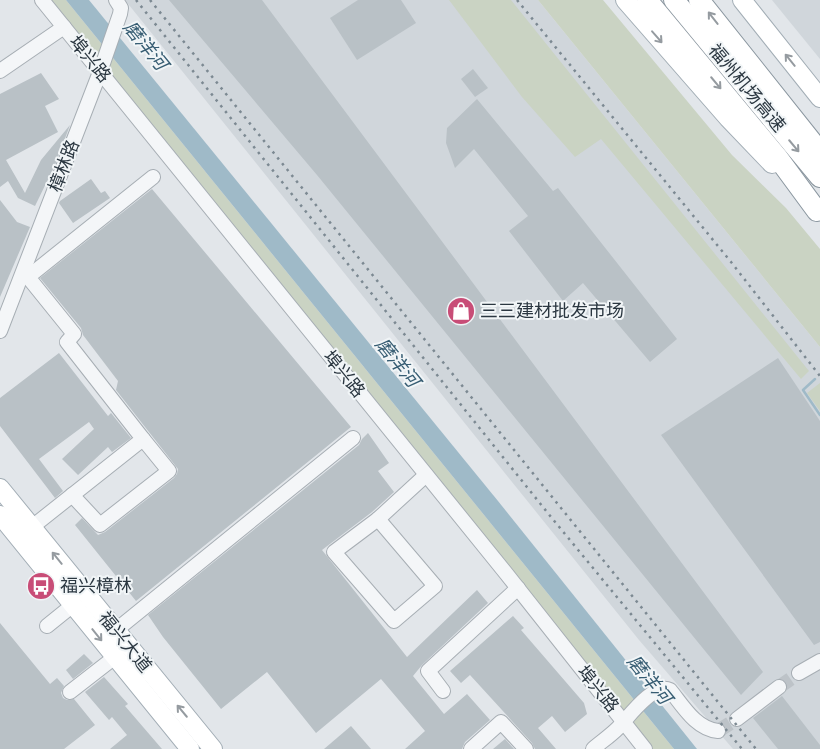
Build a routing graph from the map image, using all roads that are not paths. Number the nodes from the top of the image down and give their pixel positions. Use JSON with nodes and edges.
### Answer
{"nodes":[{"id":1,"x":42,"y":0,"type":"edge"},
{"id":2,"x":116,"y":0,"type":"edge"},
{"id":3,"x":625,"y":0,"type":"edge"},
{"id":4,"x":647,"y":0,"type":"edge"},
{"id":5,"x":674,"y":0,"type":"edge"},
{"id":6,"x":699,"y":0,"type":"edge"},
{"id":7,"x":742,"y":0,"type":"edge"},
{"id":8,"x":64,"y":27,"type":"junction"},
{"id":9,"x":0,"y":71,"type":"edge"},
{"id":10,"x":100,"y":72,"type":"junction"},
{"id":11,"x":820,"y":98,"type":"edge"},
{"id":12,"x":820,"y":152,"type":"edge"},
{"id":13,"x":820,"y":176,"type":"edge"},
{"id":14,"x":153,"y":178,"type":"dead end"},
{"id":15,"x":819,"y":213,"type":"edge"},
{"id":16,"x":0,"y":332,"type":"edge"},
{"id":17,"x":353,"y":438,"type":"dead end"},
{"id":18,"x":144,"y":439,"type":"junction"},
{"id":19,"x":426,"y":475,"type":"junction"},
{"id":20,"x":0,"y":488,"type":"edge"},
{"id":21,"x":72,"y":495,"type":"junction"},
{"id":22,"x":0,"y":516,"type":"edge"},
{"id":23,"x":378,"y":519,"type":"junction"},
{"id":24,"x":32,"y":526,"type":"junction"},
{"id":25,"x":518,"y":588,"type":"junction"},
{"id":26,"x":73,"y":605,"type":"junction"},
{"id":27,"x":47,"y":626,"type":"dead end"},
{"id":28,"x":115,"y":631,"type":"junction"},
{"id":29,"x":115,"y":657,"type":"junction"},
{"id":30,"x":820,"y":661,"type":"edge"},
{"id":31,"x":800,"y":673,"type":"tunnel mouth"},
{"id":32,"x":780,"y":687,"type":"tunnel mouth"},
{"id":33,"x":443,"y":691,"type":"dead end"},
{"id":34,"x":70,"y":692,"type":"dead end"},
{"id":35,"x":738,"y":718,"type":"tunnel mouth"},
{"id":36,"x":624,"y":721,"type":"junction"},
{"id":37,"x":718,"y":731,"type":"dead end"},
{"id":38,"x":190,"y":749,"type":"edge"},
{"id":39,"x":213,"y":749,"type":"edge"},
{"id":40,"x":471,"y":749,"type":"edge"},
{"id":41,"x":526,"y":749,"type":"edge"},
{"id":42,"x":593,"y":749,"type":"edge"},
{"id":43,"x":645,"y":749,"type":"edge"}],
"edges":[{"from":1,"to":8,"type":"street","name":"埠兴路"},
{"from":2,"to":10,"type":"street","name":"樟林路"},
{"from":3,"to":15,"type":"main road","one_way":true},
{"from":4,"to":15,"type":"highway","one_way":true},
{"from":5,"to":13,"type":"highway","name":"福州机场高速","one_way":true},
{"from":12,"to":6,"type":"highway","name":"福州机场高速","one_way":true},
{"from":11,"to":7,"type":"main road","one_way":true},
{"from":8,"to":9,"type":"street"},
{"from":8,"to":10,"type":"street","name":"埠兴路"},
{"from":10,"to":16,"type":"street","name":"樟林路"},
{"from":10,"to":19,"type":"street","name":"埠兴路"},
{"from":14,"to":18,"type":"street"},
{"from":17,"to":28,"type":"street"},
{"from":18,"to":21,"type":"street"},
{"from":18,"to":21,"type":"street"},
{"from":19,"to":23,"type":"street"},
{"from":19,"to":25,"type":"street","name":"埠兴路"},
{"from":20,"to":24,"type":"main road","name":"福兴大道"},
{"from":21,"to":24,"type":"street"},
{"from":22,"to":26,"type":"main road","name":"福兴大道"},
{"from":23,"to":23,"type":"street"},
{"from":28,"to":24,"type":"main road","name":"福兴大道","one_way":true},
{"from":25,"to":33,"type":"street"},
{"from":25,"to":36,"type":"street","name":"埠兴路"},
{"from":26,"to":27,"type":"street"},
{"from":26,"to":29,"type":"main road","name":"福兴大道","one_way":true},
{"from":39,"to":28,"type":"main road","name":"福兴大道","one_way":true},
{"from":29,"to":34,"type":"street"},
{"from":29,"to":38,"type":"main road","name":"福兴大道"},
{"from":30,"to":31,"type":"street"},
{"from":32,"to":35,"type":"street"},
{"from":36,"to":37,"type":"street"},
{"from":36,"to":42,"type":"street"},
{"from":36,"to":43,"type":"street","name":"埠兴路"},
{"from":40,"to":41,"type":"street"}]}
